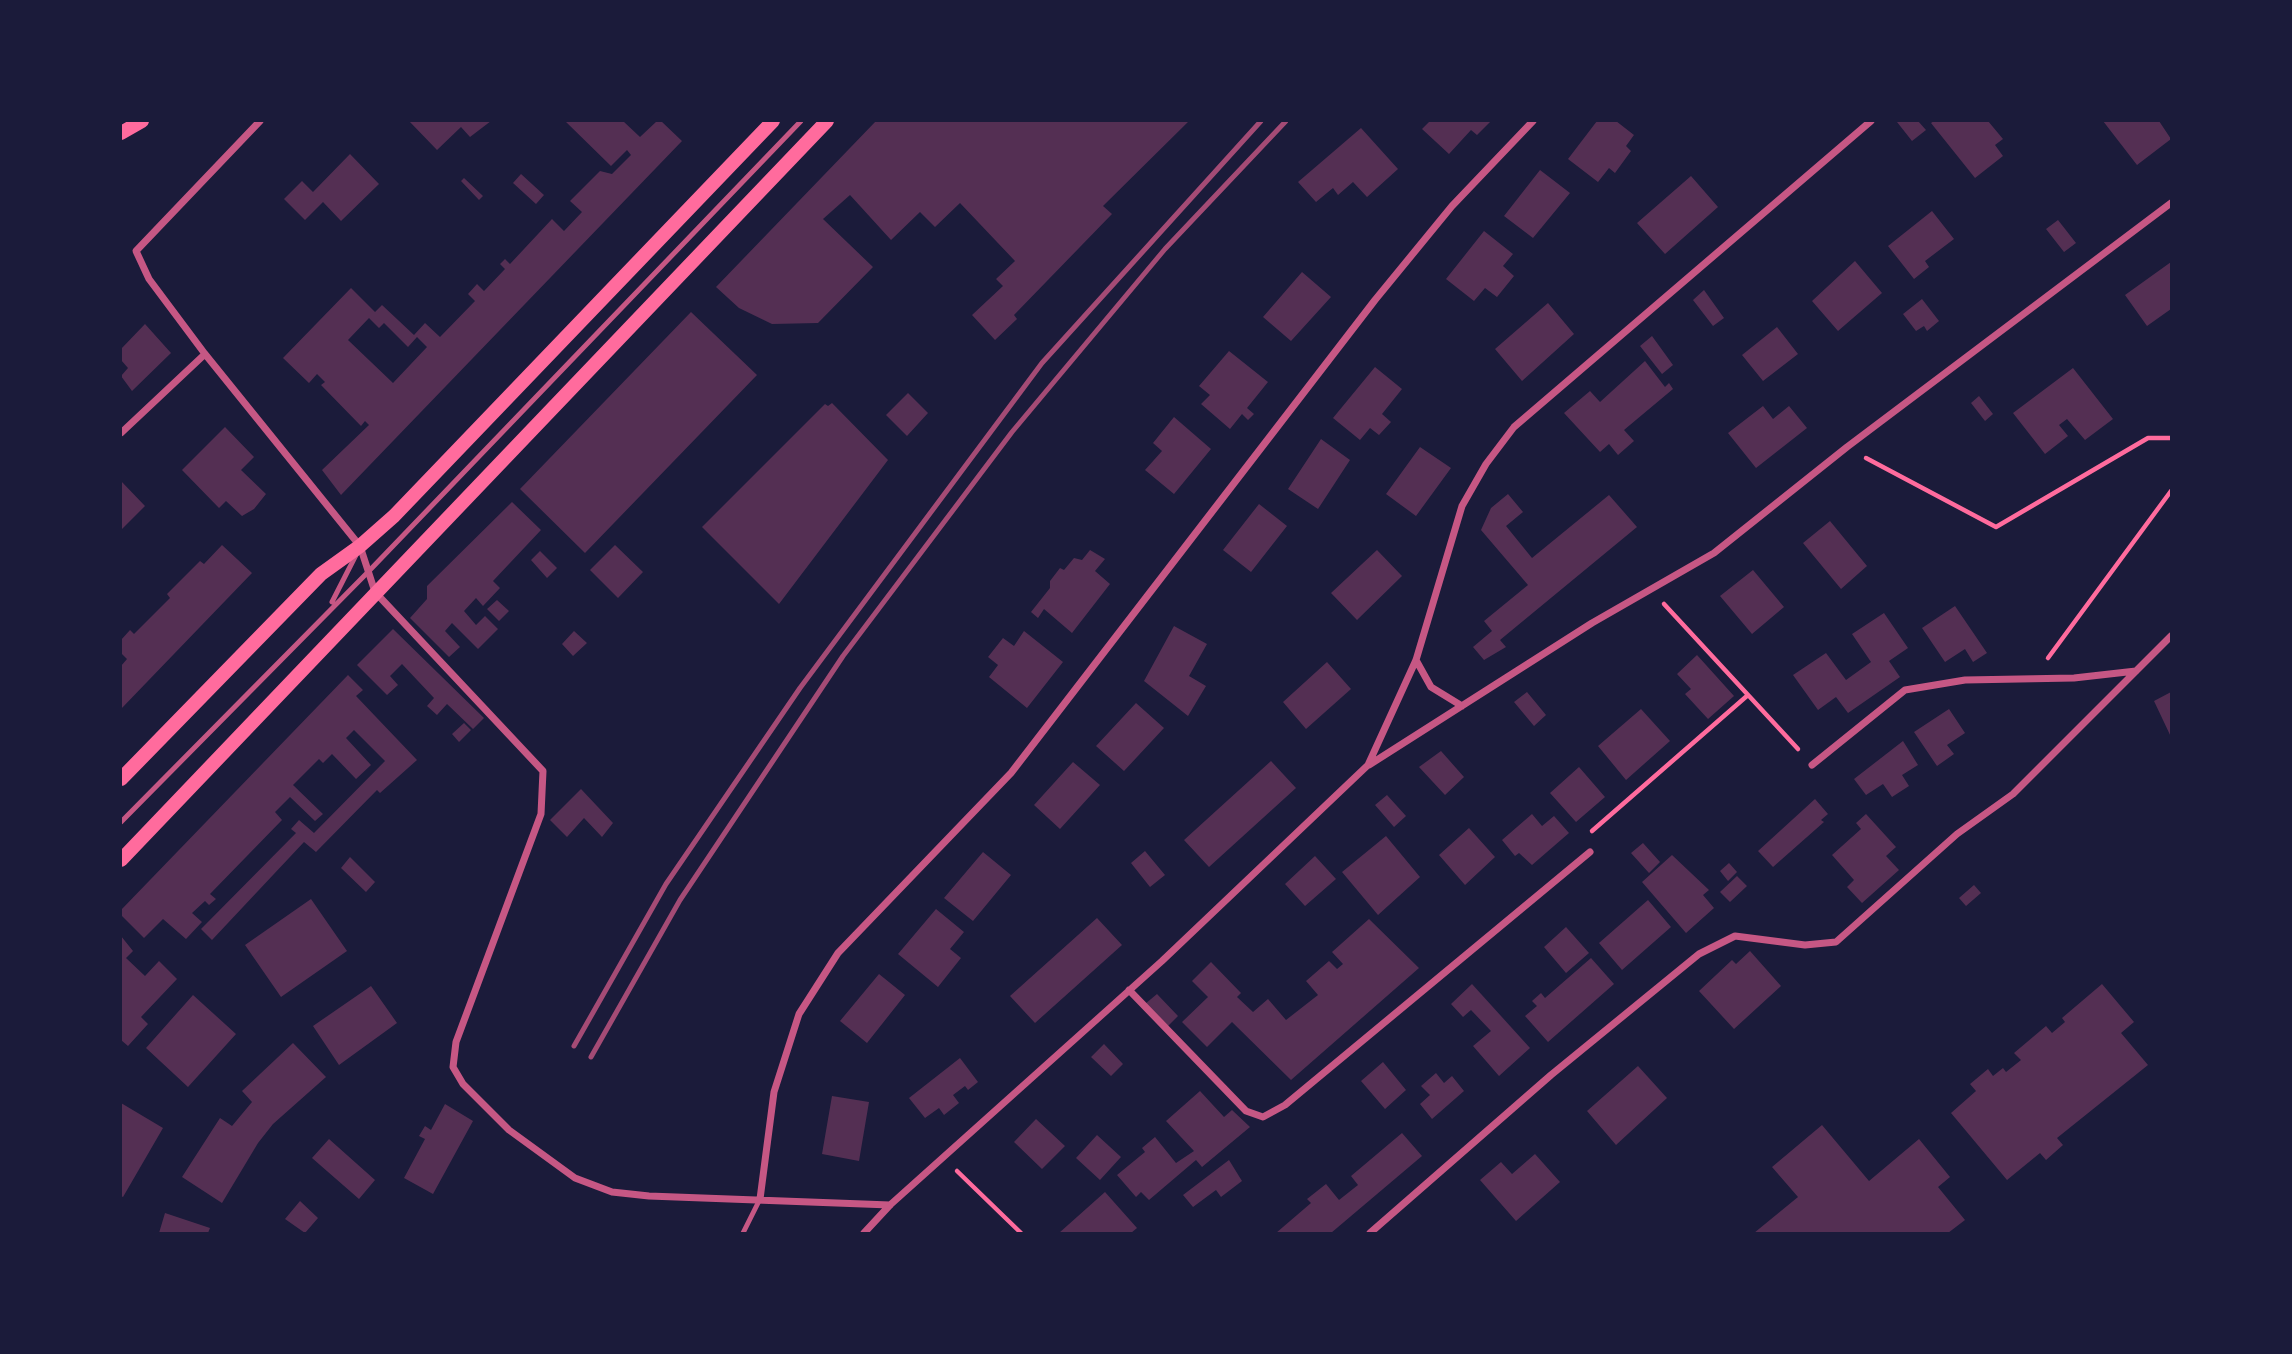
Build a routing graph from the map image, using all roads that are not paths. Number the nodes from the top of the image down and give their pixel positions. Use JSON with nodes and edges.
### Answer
{"nodes":[{"id":1,"x":142,"y":121,"type":"edge"},
{"id":2,"x":260,"y":121,"type":"edge"},
{"id":3,"x":773,"y":121,"type":"edge"},
{"id":4,"x":801,"y":121,"type":"edge"},
{"id":5,"x":827,"y":121,"type":"edge"},
{"id":6,"x":1533,"y":121,"type":"edge"},
{"id":7,"x":1871,"y":121,"type":"edge"},
{"id":8,"x":121,"y":133,"type":"edge"},
{"id":9,"x":2171,"y":203,"type":"edge"},
{"id":10,"x":205,"y":354,"type":"junction"},
{"id":11,"x":121,"y":433,"type":"edge"},
{"id":12,"x":360,"y":546,"type":"junction"},
{"id":13,"x":369,"y":571,"type":"junction"},
{"id":14,"x":375,"y":592,"type":"junction"},
{"id":15,"x":329,"y":608,"type":"junction"},
{"id":16,"x":2171,"y":636,"type":"edge"},
{"id":17,"x":1416,"y":660,"type":"junction"},
{"id":18,"x":2136,"y":671,"type":"junction"},
{"id":19,"x":1462,"y":706,"type":"junction"},
{"id":20,"x":1368,"y":765,"type":"junction"},
{"id":21,"x":1812,"y":765,"type":"road end"},
{"id":22,"x":121,"y":779,"type":"edge"},
{"id":23,"x":121,"y":822,"type":"edge"},
{"id":24,"x":1590,"y":852,"type":"dead end"},
{"id":25,"x":121,"y":859,"type":"edge"},
{"id":26,"x":1129,"y":990,"type":"junction"},
{"id":27,"x":760,"y":1199,"type":"junction"},
{"id":28,"x":890,"y":1205,"type":"junction"},
{"id":29,"x":743,"y":1233,"type":"edge"},
{"id":30,"x":864,"y":1233,"type":"edge"},
{"id":31,"x":1370,"y":1233,"type":"edge"}],
"edges":[{"from":1,"to":8,"type":"main road"},
{"from":2,"to":10,"type":"street"},
{"from":3,"to":12,"type":"main road"},
{"from":4,"to":13,"type":"lane"},
{"from":5,"to":14,"type":"main road"},
{"from":6,"to":27,"type":"street"},
{"from":7,"to":17,"type":"street"},
{"from":9,"to":19,"type":"street"},
{"from":10,"to":11,"type":"street"},
{"from":10,"to":12,"type":"street"},
{"from":12,"to":13,"type":"street"},
{"from":12,"to":15,"type":"lane"},
{"from":12,"to":22,"type":"main road"},
{"from":13,"to":14,"type":"street"},
{"from":13,"to":15,"type":"lane"},
{"from":14,"to":25,"type":"main road"},
{"from":14,"to":27,"type":"street"},
{"from":15,"to":23,"type":"lane"},
{"from":16,"to":18,"type":"street"},
{"from":17,"to":19,"type":"street"},
{"from":17,"to":20,"type":"street"},
{"from":18,"to":21,"type":"street"},
{"from":18,"to":31,"type":"street"},
{"from":19,"to":20,"type":"street"},
{"from":20,"to":26,"type":"street"},
{"from":24,"to":26,"type":"street"},
{"from":26,"to":28,"type":"street"},
{"from":27,"to":28,"type":"street"},
{"from":27,"to":29,"type":"lane"},
{"from":28,"to":30,"type":"street"}]}
